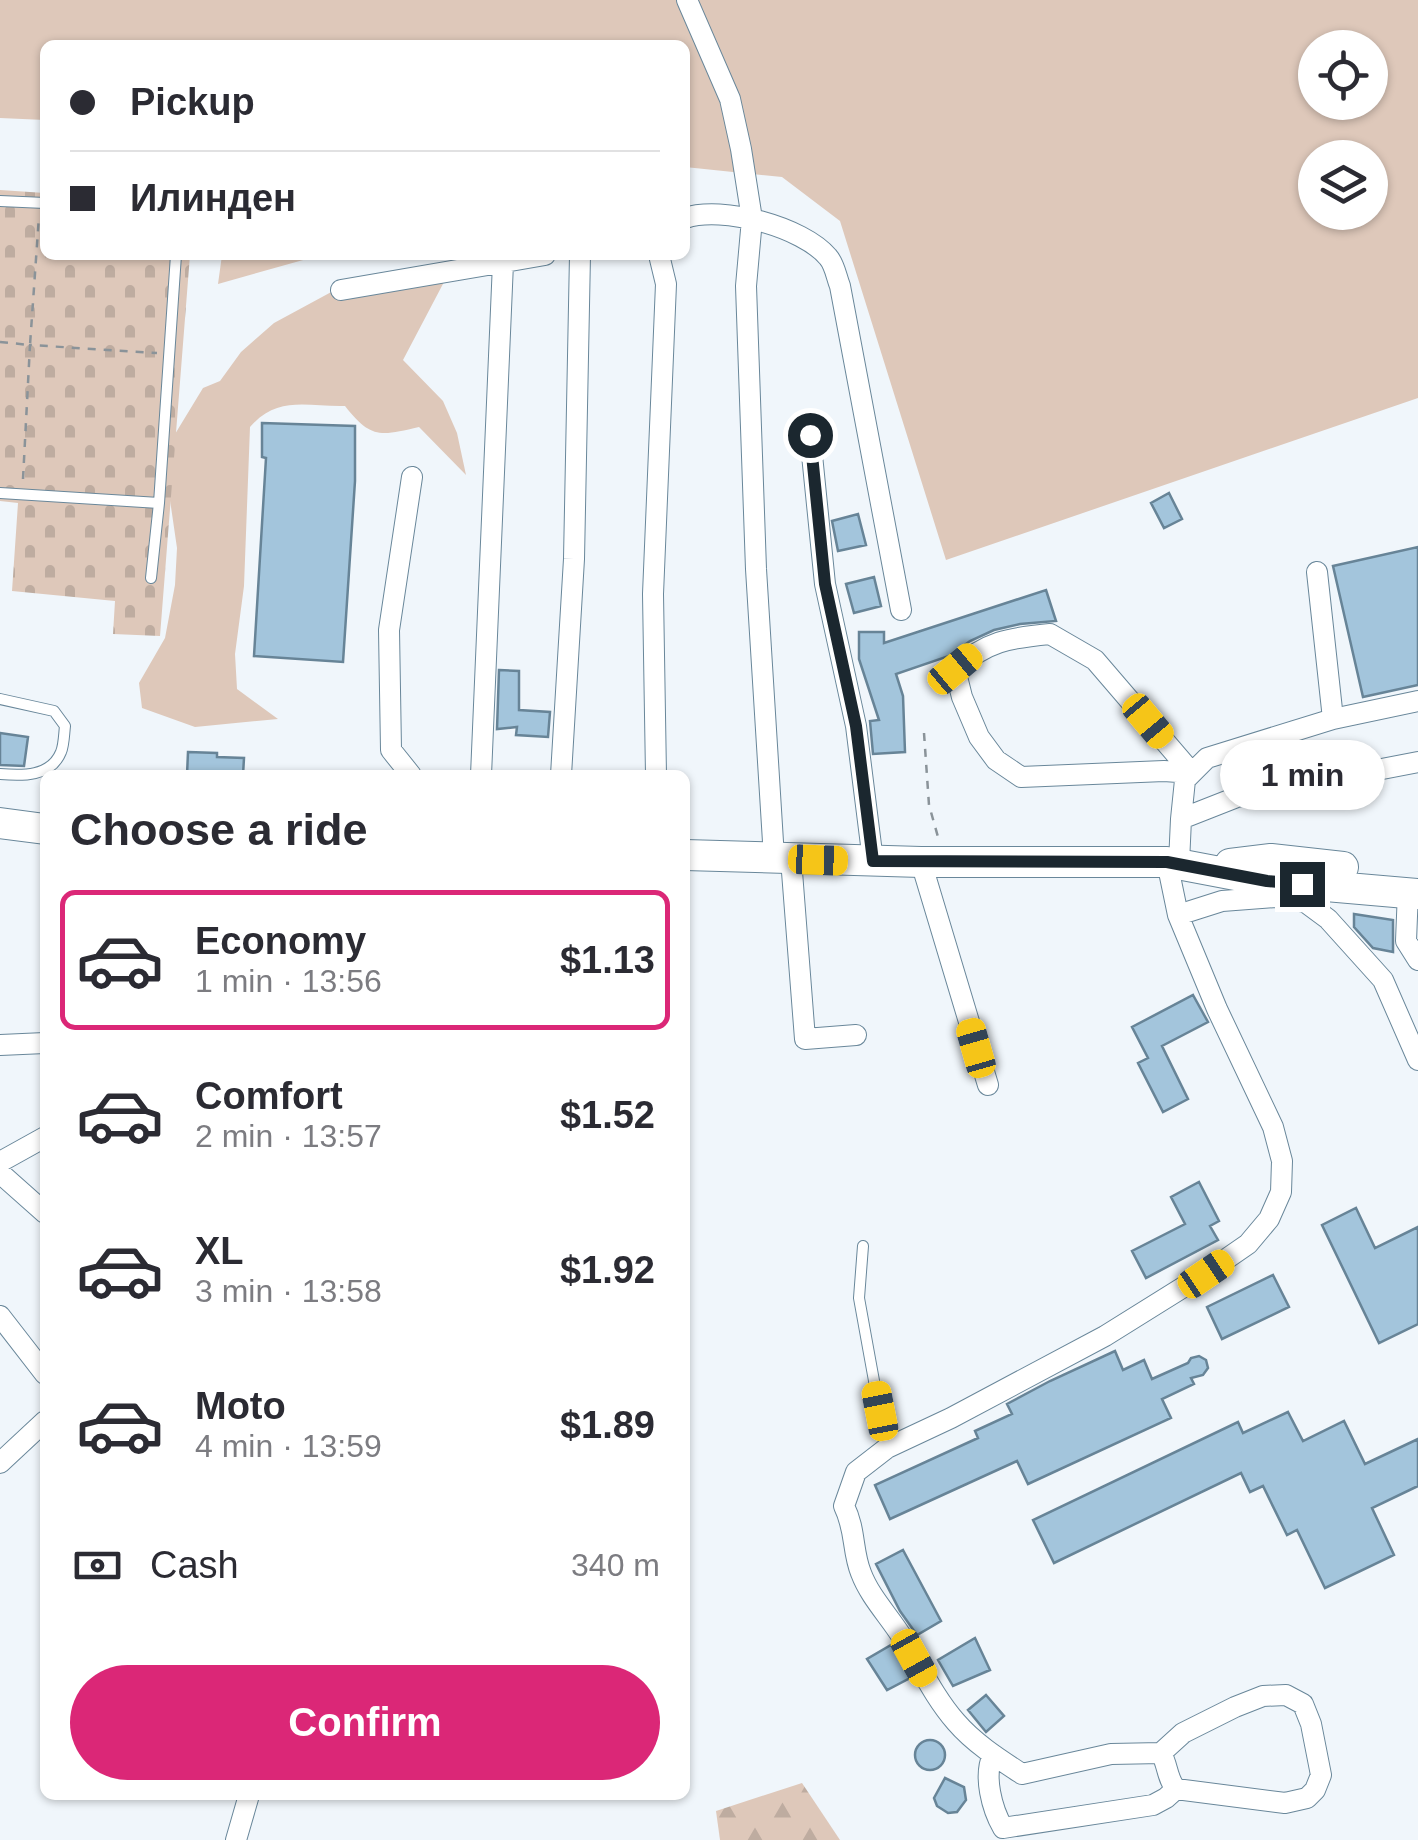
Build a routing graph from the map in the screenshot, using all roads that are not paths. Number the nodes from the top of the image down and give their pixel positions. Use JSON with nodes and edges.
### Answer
{"nodes":[{"id":1,"x":687,"y":0,"type":"edge"},
{"id":2,"x":0,"y":200,"type":"edge"},
{"id":3,"x":40,"y":203,"type":"edge"},
{"id":4,"x":690,"y":216,"type":"edge"},
{"id":5,"x":752,"y":219,"type":"junction"},
{"id":6,"x":176,"y":260,"type":"edge"},
{"id":7,"x":519,"y":260,"type":"edge"},
{"id":8,"x":580,"y":260,"type":"edge"},
{"id":9,"x":660,"y":260,"type":"edge"},
{"id":10,"x":503,"y":263,"type":"junction"},
{"id":11,"x":342,"y":290,"type":"dead end"},
{"id":12,"x":810,"y":435,"type":"dead end"},
{"id":13,"x":412,"y":477,"type":"dead end"},
{"id":14,"x":0,"y":493,"type":"edge"},
{"id":15,"x":158,"y":502,"type":"junction"},
{"id":16,"x":1316,"y":572,"type":"dead end"},
{"id":17,"x":150,"y":578,"type":"dead end"},
{"id":18,"x":901,"y":610,"type":"dead end"},
{"id":19,"x":0,"y":699,"type":"edge"},
{"id":20,"x":1418,"y":701,"type":"edge"},
{"id":21,"x":1333,"y":719,"type":"junction"},
{"id":22,"x":1418,"y":762,"type":"edge"},
{"id":23,"x":44,"y":770,"type":"edge"},
{"id":24,"x":407,"y":770,"type":"edge"},
{"id":25,"x":481,"y":770,"type":"edge"},
{"id":26,"x":561,"y":770,"type":"edge"},
{"id":27,"x":656,"y":770,"type":"edge"},
{"id":28,"x":40,"y":772,"type":"edge"},
{"id":29,"x":1192,"y":773,"type":"junction"},
{"id":30,"x":0,"y":774,"type":"edge"},
{"id":31,"x":1182,"y":818,"type":"junction"},
{"id":32,"x":0,"y":823,"type":"edge"},
{"id":33,"x":40,"y":828,"type":"edge"},
{"id":34,"x":690,"y":856,"type":"edge"},
{"id":35,"x":782,"y":858,"type":"junction"},
{"id":36,"x":873,"y":861,"type":"junction"},
{"id":37,"x":933,"y":862,"type":"junction"},
{"id":38,"x":1183,"y":864,"type":"junction"},
{"id":39,"x":1415,"y":887,"type":"edge"},
{"id":40,"x":1178,"y":916,"type":"junction"},
{"id":41,"x":1418,"y":960,"type":"edge"},
{"id":42,"x":856,"y":1035,"type":"dead end"},
{"id":43,"x":40,"y":1043,"type":"edge"},
{"id":44,"x":0,"y":1044,"type":"edge"},
{"id":45,"x":1418,"y":1060,"type":"edge"},
{"id":46,"x":988,"y":1085,"type":"dead end"},
{"id":47,"x":40,"y":1140,"type":"edge"},
{"id":48,"x":0,"y":1162,"type":"edge"},
{"id":49,"x":0,"y":1173,"type":"edge"},
{"id":50,"x":40,"y":1209,"type":"edge"},
{"id":51,"x":863,"y":1246,"type":"dead end"},
{"id":52,"x":0,"y":1316,"type":"edge"},
{"id":53,"x":40,"y":1368,"type":"edge"},
{"id":54,"x":40,"y":1426,"type":"edge"},
{"id":55,"x":886,"y":1448,"type":"junction"},
{"id":56,"x":0,"y":1463,"type":"edge"},
{"id":57,"x":1161,"y":1753,"type":"junction"},
{"id":58,"x":993,"y":1755,"type":"junction"},
{"id":59,"x":1176,"y":1789,"type":"junction"},
{"id":60,"x":248,"y":1800,"type":"edge"},
{"id":61,"x":236,"y":1840,"type":"edge"}],
"edges":[{"from":1,"to":5,"type":"street"},
{"from":2,"to":3,"type":"lane"},
{"from":4,"to":5,"type":"street"},
{"from":5,"to":18,"type":"street"},
{"from":5,"to":35,"type":"street"},
{"from":6,"to":15,"type":"lane"},
{"from":7,"to":10,"type":"street"},
{"from":8,"to":26,"type":"street"},
{"from":9,"to":27,"type":"street"},
{"from":10,"to":11,"type":"street"},
{"from":10,"to":25,"type":"street"},
{"from":12,"to":36,"type":"street"},
{"from":13,"to":24,"type":"street"},
{"from":14,"to":15,"type":"lane"},
{"from":15,"to":17,"type":"lane"},
{"from":16,"to":21,"type":"street"},
{"from":19,"to":23,"type":"lane"},
{"from":20,"to":21,"type":"street"},
{"from":21,"to":29,"type":"street"},
{"from":22,"to":31,"type":"street"},
{"from":28,"to":30,"type":"lane"},
{"from":29,"to":29,"type":"street"},
{"from":29,"to":31,"type":"street"},
{"from":31,"to":38,"type":"street"},
{"from":32,"to":33,"type":"main road"},
{"from":34,"to":35,"type":"main road"},
{"from":35,"to":36,"type":"main road"},
{"from":35,"to":42,"type":"street"},
{"from":36,"to":37,"type":"main road"},
{"from":37,"to":38,"type":"main road"},
{"from":37,"to":46,"type":"street"},
{"from":38,"to":39,"type":"main road"},
{"from":38,"to":40,"type":"street"},
{"from":39,"to":41,"type":"street"},
{"from":40,"to":45,"type":"street"},
{"from":40,"to":55,"type":"street"},
{"from":43,"to":44,"type":"street"},
{"from":47,"to":48,"type":"street"},
{"from":49,"to":50,"type":"street"},
{"from":51,"to":55,"type":"lane"},
{"from":52,"to":53,"type":"street"},
{"from":54,"to":56,"type":"street"},
{"from":55,"to":58,"type":"street"},
{"from":57,"to":58,"type":"street"},
{"from":57,"to":59,"type":"street"},
{"from":57,"to":59,"type":"street"},
{"from":58,"to":59,"type":"street"},
{"from":60,"to":61,"type":"street"}]}
